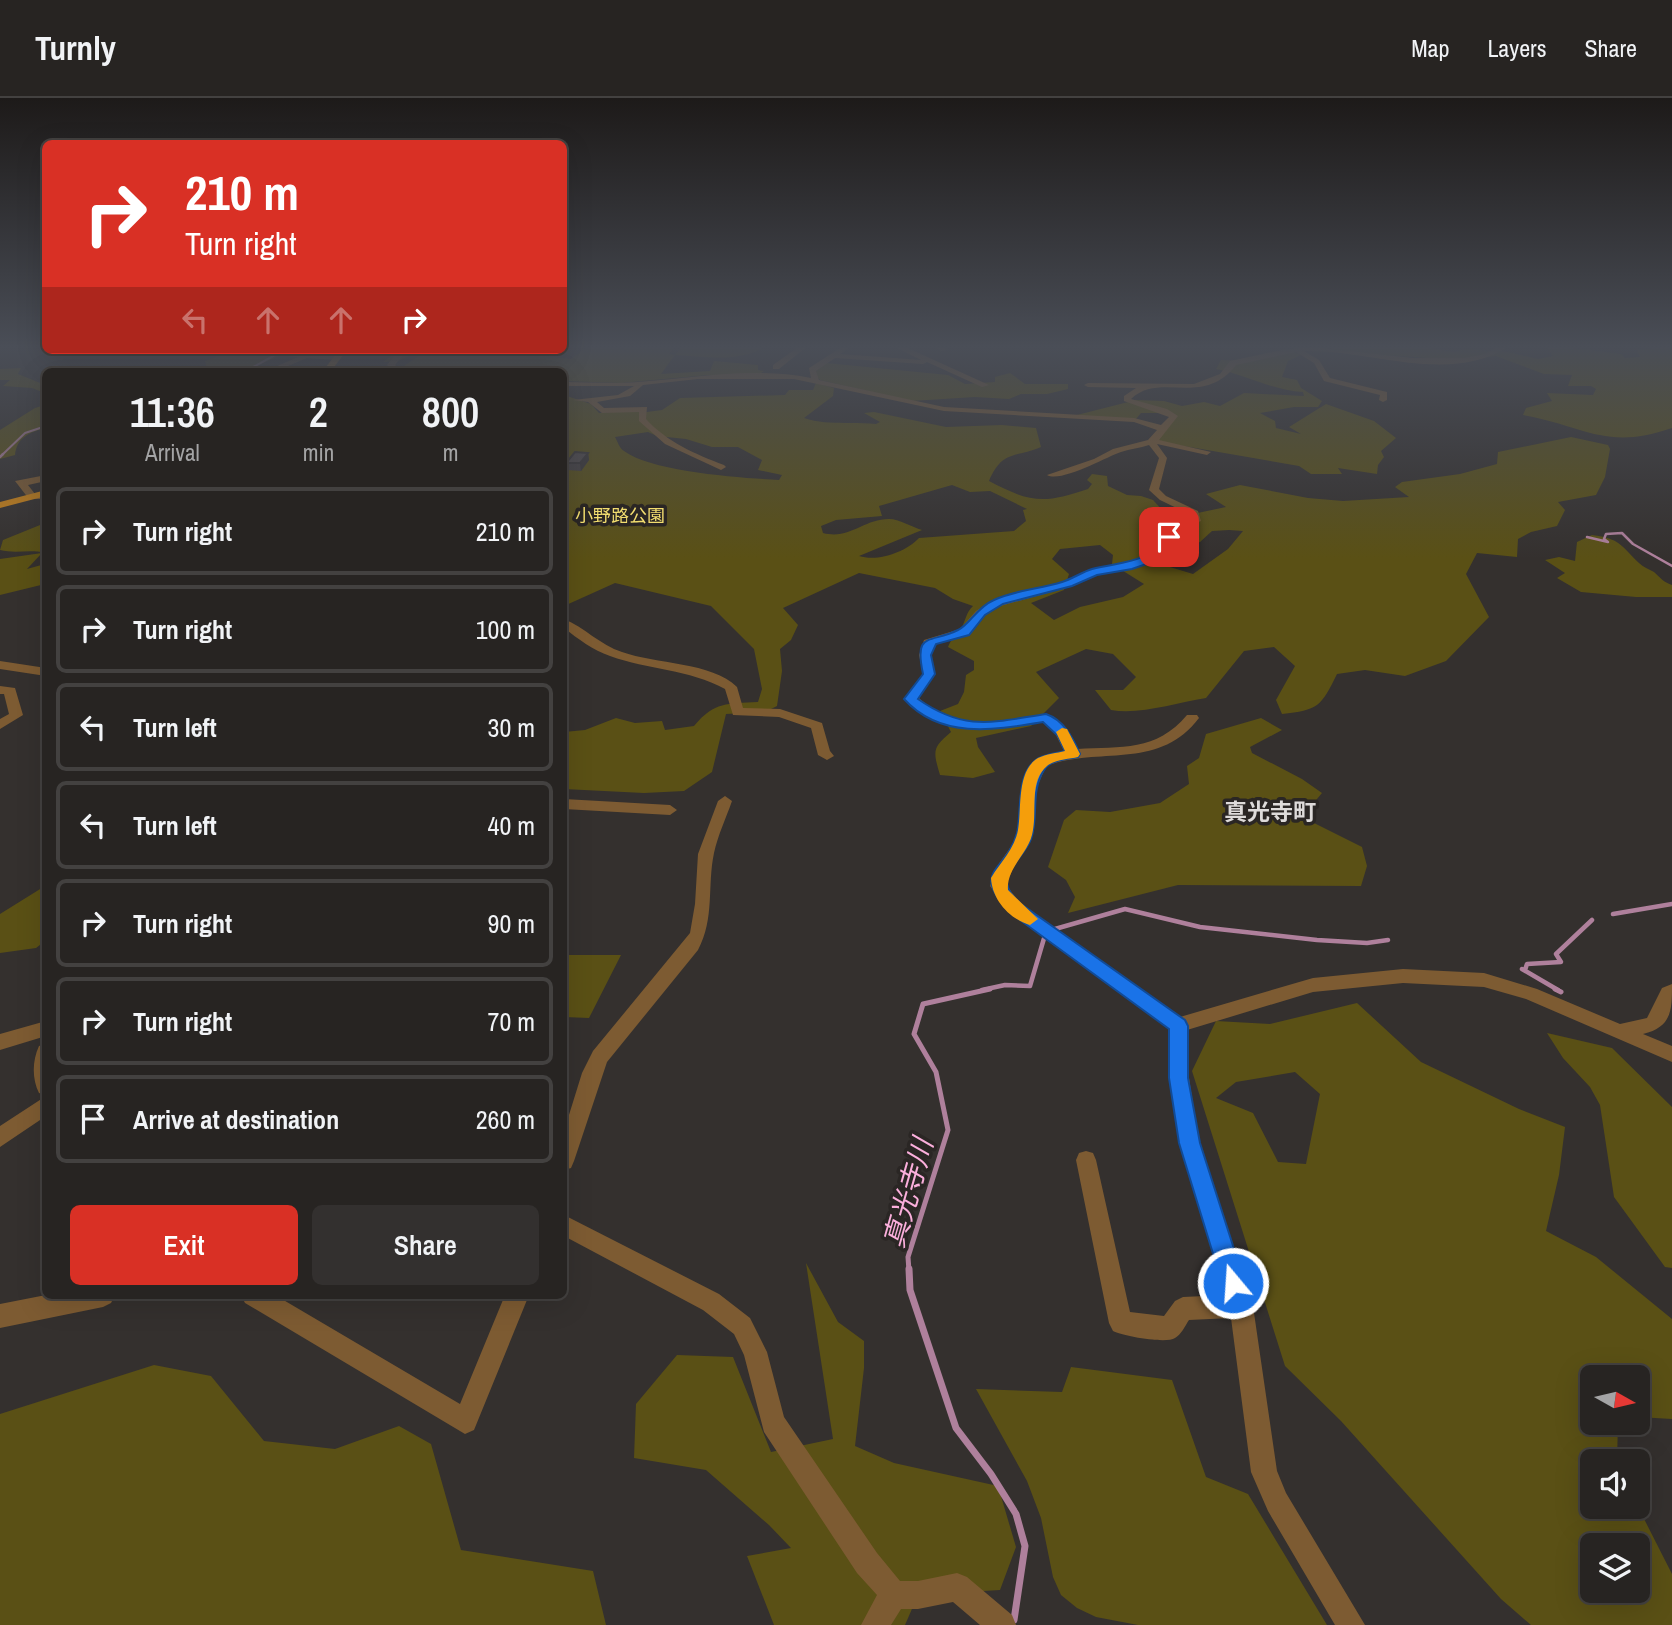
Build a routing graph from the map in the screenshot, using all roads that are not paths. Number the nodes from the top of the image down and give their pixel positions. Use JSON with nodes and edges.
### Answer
{"nodes":[{"id":1,"x":642,"y":416,"type":"edge"},
{"id":2,"x":1069,"y":416,"type":"edge"},
{"id":3,"x":1173,"y":416,"type":"edge"},
{"id":4,"x":1162,"y":429,"type":"junction"},
{"id":5,"x":1152,"y":442,"type":"junction"},
{"id":6,"x":1207,"y":452,"type":"dead end"},
{"id":7,"x":721,"y":467,"type":"dead end"},
{"id":8,"x":1052,"y":475,"type":"dead end"},
{"id":9,"x":42,"y":479,"type":"edge"},
{"id":10,"x":42,"y":496,"type":"edge"},
{"id":11,"x":32,"y":497,"type":"junction"},
{"id":12,"x":0,"y":505,"type":"edge"},
{"id":13,"x":567,"y":625,"type":"edge"},
{"id":14,"x":3,"y":668,"type":"edge"},
{"id":15,"x":42,"y":672,"type":"edge"},
{"id":16,"x":0,"y":690,"type":"edge"},
{"id":17,"x":1192,"y":718,"type":"dead end"},
{"id":18,"x":0,"y":725,"type":"edge"},
{"id":19,"x":1073,"y":754,"type":"junction"},
{"id":20,"x":827,"y":756,"type":"dead end"},
{"id":21,"x":567,"y":804,"type":"edge"},
{"id":22,"x":670,"y":810,"type":"dead end"},
{"id":23,"x":717,"y":810,"type":"dead end"},
{"id":24,"x":1672,"y":991,"type":"edge"},
{"id":25,"x":1178,"y":1026,"type":"junction"},
{"id":26,"x":42,"y":1029,"type":"edge"},
{"id":27,"x":1620,"y":1031,"type":"junction"},
{"id":28,"x":0,"y":1042,"type":"edge"},
{"id":29,"x":1672,"y":1054,"type":"edge"},
{"id":30,"x":42,"y":1107,"type":"edge"},
{"id":31,"x":0,"y":1138,"type":"edge"},
{"id":32,"x":567,"y":1152,"type":"edge"},
{"id":33,"x":1086,"y":1160,"type":"dead end"},
{"id":34,"x":567,"y":1227,"type":"edge"},
{"id":35,"x":83,"y":1299,"type":"edge"},
{"id":36,"x":260,"y":1299,"type":"edge"},
{"id":37,"x":515,"y":1299,"type":"edge"},
{"id":38,"x":1241,"y":1306,"type":"junction"},
{"id":39,"x":0,"y":1316,"type":"edge"},
{"id":40,"x":893,"y":1595,"type":"junction"},
{"id":41,"x":875,"y":1625,"type":"edge"},
{"id":42,"x":1002,"y":1625,"type":"edge"},
{"id":43,"x":1351,"y":1625,"type":"edge"}],
"edges":[{"from":1,"to":7,"type":"street"},
{"from":2,"to":4,"type":"street"},
{"from":3,"to":4,"type":"street"},
{"from":4,"to":5,"type":"street"},
{"from":5,"to":6,"type":"street"},
{"from":5,"to":8,"type":"street"},
{"from":5,"to":19,"type":"street"},
{"from":9,"to":11,"type":"street"},
{"from":10,"to":11,"type":"main road"},
{"from":11,"to":12,"type":"main road"},
{"from":13,"to":20,"type":"street"},
{"from":14,"to":15,"type":"street"},
{"from":16,"to":18,"type":"street"},
{"from":17,"to":19,"type":"street"},
{"from":19,"to":25,"type":"street"},
{"from":21,"to":22,"type":"street"},
{"from":23,"to":32,"type":"street"},
{"from":24,"to":27,"type":"street"},
{"from":25,"to":27,"type":"street"},
{"from":25,"to":38,"type":"street"},
{"from":26,"to":28,"type":"street"},
{"from":27,"to":29,"type":"street"},
{"from":30,"to":31,"type":"street"},
{"from":33,"to":38,"type":"street"},
{"from":34,"to":40,"type":"street"},
{"from":35,"to":39,"type":"street"},
{"from":36,"to":37,"type":"street"},
{"from":38,"to":43,"type":"street"},
{"from":40,"to":41,"type":"street"},
{"from":40,"to":42,"type":"street"}]}
